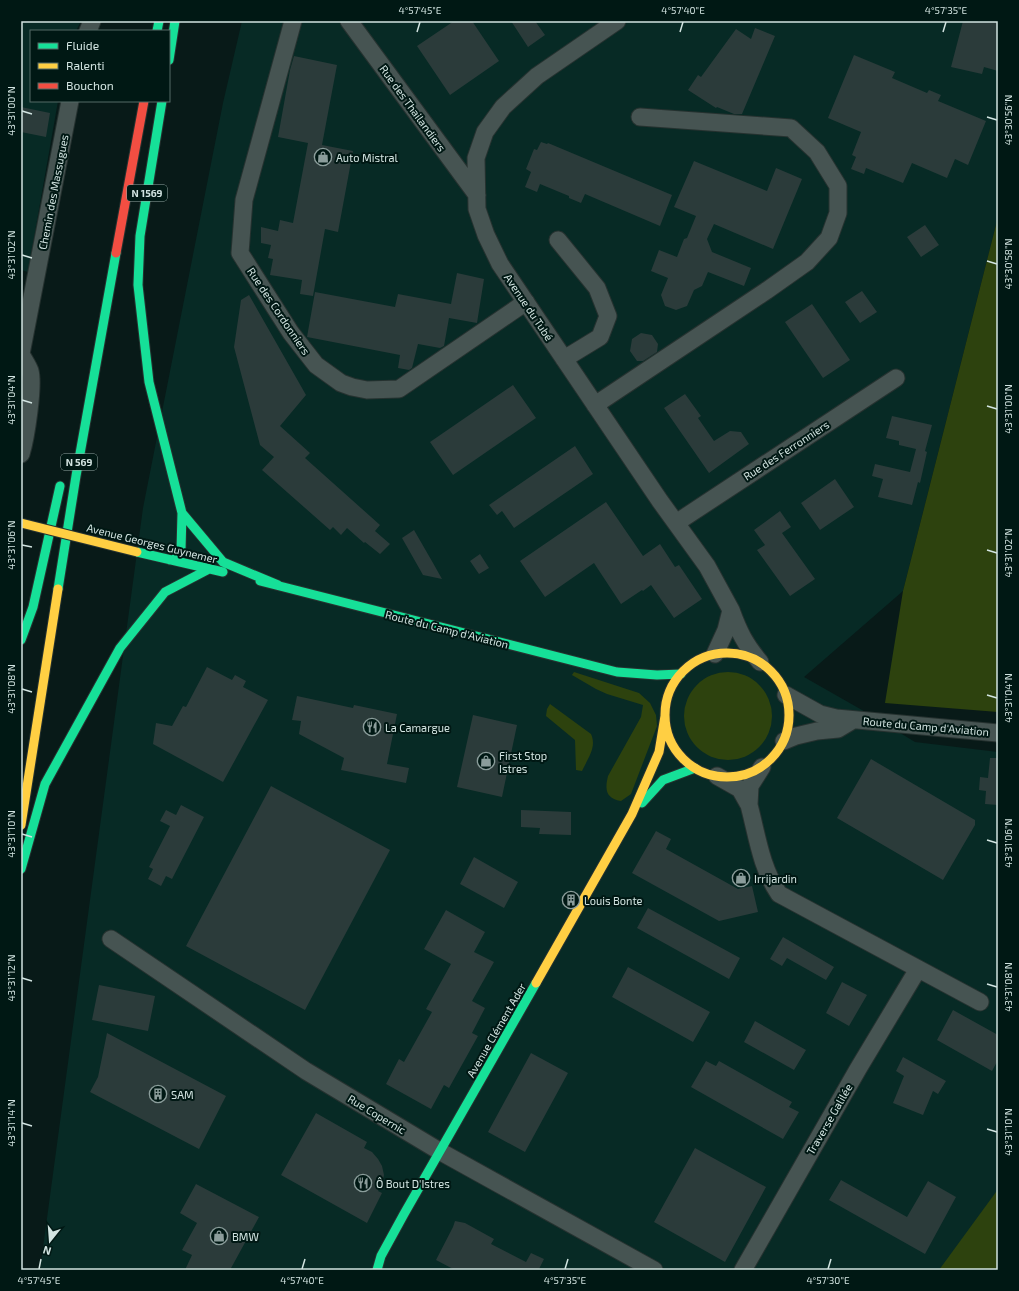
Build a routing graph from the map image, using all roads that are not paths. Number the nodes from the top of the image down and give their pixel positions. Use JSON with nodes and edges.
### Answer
{"nodes":[{"id":1,"x":175,"y":21,"type":"edge"},
{"id":2,"x":293,"y":21,"type":"edge"},
{"id":3,"x":348,"y":21,"type":"edge"},
{"id":4,"x":617,"y":21,"type":"edge"},
{"id":5,"x":170,"y":54,"type":"edge"},
{"id":6,"x":70,"y":102,"type":"edge"},
{"id":7,"x":144,"y":102,"type":"edge"},
{"id":8,"x":162,"y":102,"type":"edge"},
{"id":9,"x":640,"y":117,"type":"dead end"},
{"id":10,"x":477,"y":195,"type":"junction"},
{"id":11,"x":558,"y":240,"type":"dead end"},
{"id":12,"x":526,"y":302,"type":"junction"},
{"id":13,"x":21,"y":354,"type":"edge"},
{"id":14,"x":97,"y":354,"type":"junction"},
{"id":15,"x":564,"y":359,"type":"junction"},
{"id":16,"x":896,"y":378,"type":"dead end"},
{"id":17,"x":79,"y":403,"type":"dead end"},
{"id":18,"x":595,"y":405,"type":"junction"},
{"id":19,"x":21,"y":454,"type":"edge"},
{"id":20,"x":62,"y":476,"type":"dead end"},
{"id":21,"x":182,"y":513,"type":"junction"},
{"id":22,"x":21,"y":523,"type":"edge"},
{"id":23,"x":676,"y":523,"type":"junction"},
{"id":24,"x":170,"y":560,"type":"junction"},
{"id":25,"x":209,"y":568,"type":"junction"},
{"id":26,"x":278,"y":585,"type":"junction"},
{"id":27,"x":731,"y":610,"type":"junction"},
{"id":28,"x":21,"y":640,"type":"edge"},
{"id":29,"x":715,"y":654,"type":"junction"},
{"id":30,"x":760,"y":662,"type":"junction"},
{"id":31,"x":617,"y":672,"type":"junction"},
{"id":32,"x":681,"y":674,"type":"junction"},
{"id":33,"x":638,"y":682,"type":"dead end"},
{"id":34,"x":658,"y":695,"type":"dead end"},
{"id":35,"x":786,"y":695,"type":"junction"},
{"id":36,"x":667,"y":701,"type":"junction"},
{"id":37,"x":665,"y":716,"type":"junction"},
{"id":38,"x":853,"y":720,"type":"junction"},
{"id":39,"x":998,"y":733,"type":"edge"},
{"id":40,"x":784,"y":741,"type":"junction"},
{"id":41,"x":762,"y":767,"type":"junction"},
{"id":42,"x":695,"y":768,"type":"junction"},
{"id":43,"x":717,"y":776,"type":"junction"},
{"id":44,"x":749,"y":805,"type":"junction"},
{"id":45,"x":632,"y":814,"type":"junction"},
{"id":46,"x":21,"y":825,"type":"edge"},
{"id":47,"x":21,"y":869,"type":"edge"},
{"id":48,"x":111,"y":939,"type":"dead end"},
{"id":49,"x":918,"y":969,"type":"junction"},
{"id":50,"x":980,"y":1002,"type":"dead end"},
{"id":51,"x":440,"y":1152,"type":"junction"},
{"id":52,"x":381,"y":1256,"type":"junction"},
{"id":53,"x":370,"y":1264,"type":"dead end"},
{"id":54,"x":378,"y":1270,"type":"edge"},
{"id":55,"x":654,"y":1270,"type":"edge"},
{"id":56,"x":743,"y":1270,"type":"edge"}],
"edges":[{"from":1,"to":5,"type":"main road"},
{"from":2,"to":12,"type":"street","name":"Rue des Cordonniers"},
{"from":3,"to":10,"type":"street","name":"Rue des Thailandiers"},
{"from":4,"to":10,"type":"street","name":"Avenue du Tubé"},
{"from":6,"to":13,"type":"street","name":"Chemin des Massugues"},
{"from":7,"to":14,"type":"main road","number":"N 569"},
{"from":8,"to":21,"type":"main road","number":"N 1569"},
{"from":9,"to":18,"type":"street"},
{"from":10,"to":12,"type":"street","name":"Avenue du Tubé"},
{"from":11,"to":15,"type":"street"},
{"from":12,"to":15,"type":"street","name":"Avenue du Tubé"},
{"from":13,"to":19,"type":"street","name":"Chemin des Massugues"},
{"from":14,"to":17,"type":"main road","number":"N 569"},
{"from":14,"to":46,"type":"main road","number":"N 569"},
{"from":15,"to":18,"type":"street","name":"Avenue du Tubé"},
{"from":16,"to":23,"type":"street","name":"Rue des Ferronniers"},
{"from":18,"to":23,"type":"street","name":"Avenue du Tubé"},
{"from":20,"to":28,"type":"main road","number":"N 569"},
{"from":21,"to":24,"type":"main road"},
{"from":21,"to":26,"type":"main road"},
{"from":22,"to":24,"type":"main road","name":"Avenue Georges Guynemer","bridge":true},
{"from":23,"to":27,"type":"street","name":"Avenue du Tubé"},
{"from":24,"to":25,"type":"main road","name":"Avenue Georges Guynemer"},
{"from":25,"to":26,"type":"main road","name":"Avenue Georges Guynemer"},
{"from":25,"to":47,"type":"main road"},
{"from":26,"to":31,"type":"main road","name":"Route du Camp d'Aviation"},
{"from":27,"to":29,"type":"street"},
{"from":27,"to":30,"type":"street","name":"Avenue du Tubé"},
{"from":29,"to":30,"type":"main road"},
{"from":29,"to":32,"type":"main road"},
{"from":30,"to":35,"type":"main road"},
{"from":31,"to":32,"type":"main road","name":"Route du Camp d'Aviation"},
{"from":31,"to":33,"type":"main road","name":"Route du Camp d'Aviation"},
{"from":32,"to":36,"type":"main road"},
{"from":34,"to":36,"type":"main road"},
{"from":35,"to":38,"type":"street","name":"Route du Camp d'Aviation"},
{"from":35,"to":40,"type":"main road"},
{"from":36,"to":37,"type":"main road"},
{"from":37,"to":42,"type":"main road"},
{"from":37,"to":45,"type":"main road","name":"Avenue Clément Ader"},
{"from":38,"to":39,"type":"street","name":"Route du Camp d'Aviation"},
{"from":38,"to":40,"type":"street","name":"Route du Camp d'Aviation"},
{"from":40,"to":41,"type":"main road"},
{"from":41,"to":43,"type":"main road"},
{"from":41,"to":44,"type":"street"},
{"from":42,"to":43,"type":"main road"},
{"from":42,"to":45,"type":"main road","name":"Avenue Clément Ader"},
{"from":43,"to":44,"type":"street"},
{"from":44,"to":49,"type":"street"},
{"from":45,"to":51,"type":"main road","name":"Avenue Clément Ader"},
{"from":48,"to":51,"type":"street","name":"Rue Copernic"},
{"from":49,"to":50,"type":"street"},
{"from":49,"to":56,"type":"street","name":"Traverse Galilée"},
{"from":51,"to":52,"type":"main road","name":"Avenue Clément Ader"},
{"from":51,"to":55,"type":"street","name":"Rue Copernic"},
{"from":52,"to":53,"type":"main road","name":"Avenue Clément Ader"},
{"from":52,"to":54,"type":"main road","name":"Avenue Clément Ader"}]}
